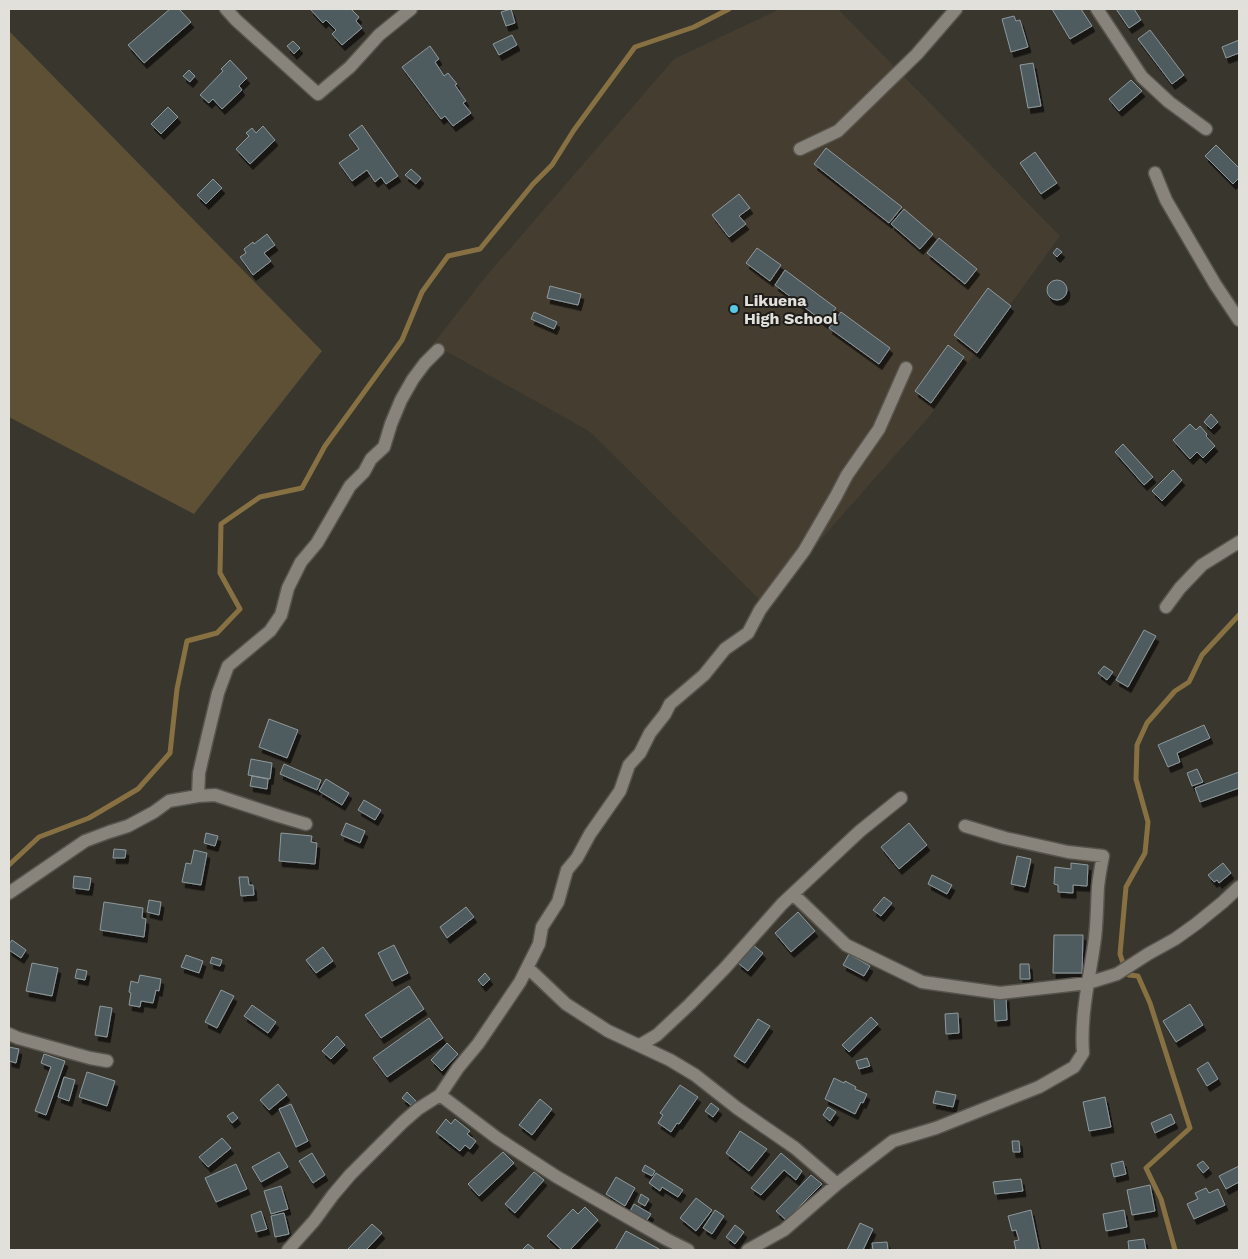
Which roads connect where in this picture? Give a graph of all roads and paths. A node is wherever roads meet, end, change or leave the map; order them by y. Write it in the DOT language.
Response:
graph roads {
  1 [pos="226,9"];
  2 [pos="411,9"];
  3 [pos="956,9"];
  4 [pos="1098,9"];
  5 [pos="1206,129"];
  6 [pos="800,149"];
  7 [pos="1155,173"];
  8 [pos="1239,320"];
  9 [pos="438,350"];
  10 [pos="906,368"];
  11 [pos="1239,542"];
  12 [pos="1166,608"];
  13 [pos="198,796"];
  14 [pos="901,798"];
  15 [pos="306,824"];
  16 [pos="965,826"];
  17 [pos="1239,887"];
  18 [pos="9,893"];
  19 [pos="793,894"];
  20 [pos="528,968"];
  21 [pos="1088,983"];
  22 [pos="9,1034"];
  23 [pos="640,1045"];
  24 [pos="107,1061"];
  25 [pos="440,1095"];
  26 [pos="836,1184"];
  27 [pos="288,1250"];
  28 [pos="688,1250"];
  29 [pos="748,1250"];
  1 -- 2 [label="street"];
  3 -- 6 [label="street"];
  4 -- 5 [label="street"];
  7 -- 8 [label="street"];
  9 -- 13 [label="street"];
  10 -- 20 [label="street"];
  11 -- 12 [label="street"];
  13 -- 15 [label="street"];
  13 -- 18 [label="street"];
  14 -- 19 [label="street"];
  16 -- 21 [label="street"];
  17 -- 21 [label="street"];
  19 -- 21 [label="street"];
  19 -- 23 [label="street"];
  20 -- 23 [label="street"];
  20 -- 25 [label="street"];
  21 -- 26 [label="street"];
  22 -- 24 [label="street"];
  23 -- 26 [label="street"];
  25 -- 27 [label="street"];
  25 -- 28 [label="street"];
  26 -- 29 [label="street"];
}
